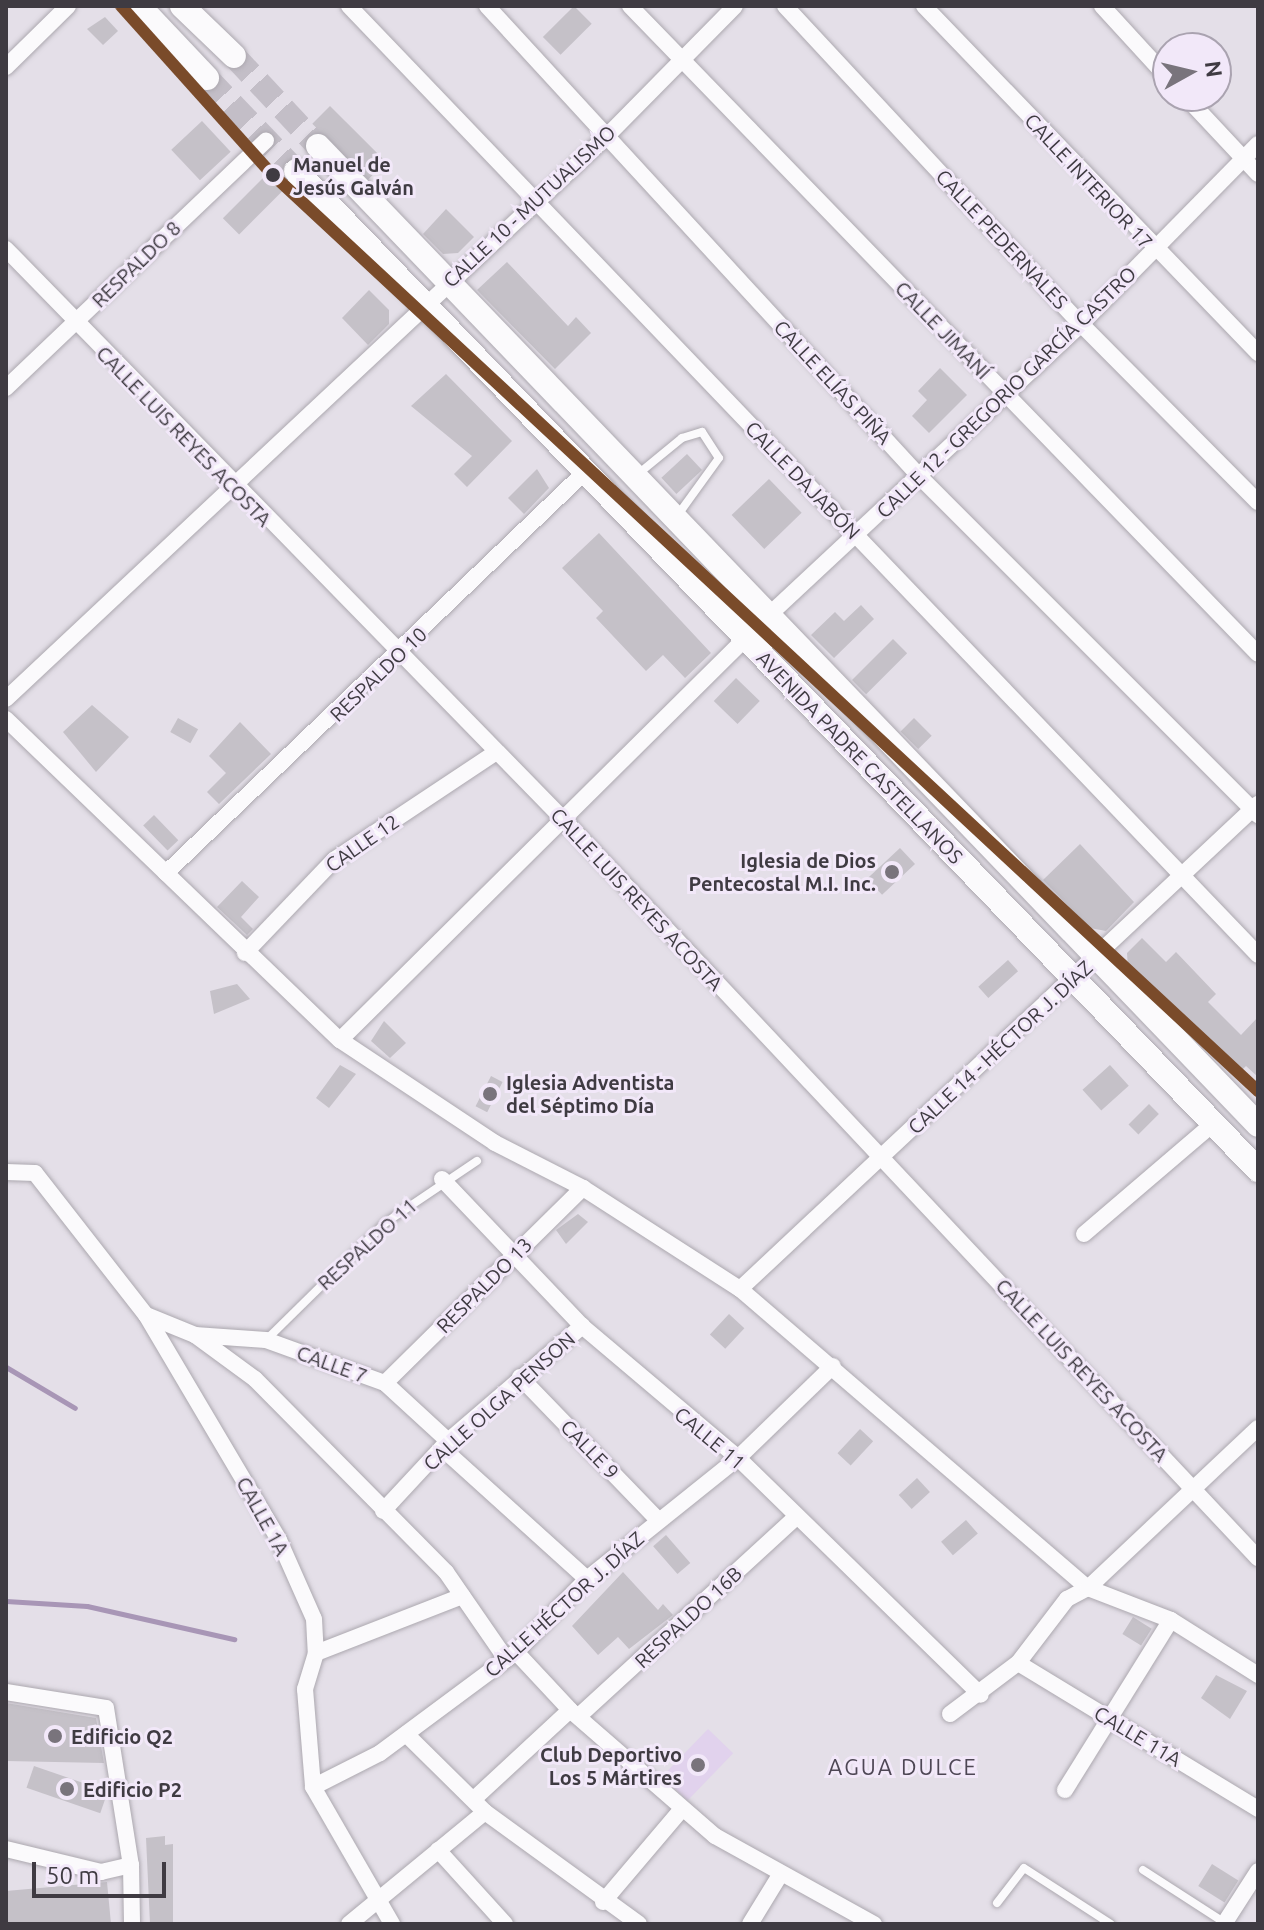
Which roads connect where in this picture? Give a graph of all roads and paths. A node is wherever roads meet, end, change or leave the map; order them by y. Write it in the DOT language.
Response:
graph roads {
  1 [pos="68,6"];
  2 [pos="139,6"];
  3 [pos="182,6"];
  4 [pos="349,6"];
  5 [pos="487,6"];
  6 [pos="630,6"];
  7 [pos="735,6"];
  8 [pos="785,6"];
  9 [pos="924,6"];
  10 [pos="1102,6"];
  11 [pos="234,56"];
  12 [pos="679,60"];
  13 [pos="1152,61"];
  14 [pos="6,67"];
  15 [pos="207,78"];
  16 [pos="1200,112"];
  17 [pos="607,136"];
  18 [pos="266,140"];
  19 [pos="1258,144"];
  20 [pos="318,146"];
  21 [pos="1242,158"];
  22 [pos="296,171"];
  23 [pos="1258,174"];
  24 [pos="536,200"];
  25 [pos="6,249"];
  26 [pos="1155,250"];
  27 [pos="448,280"];
  28 [pos="423,302"];
  29 [pos="74,323"];
  30 [pos="1081,324"];
  31 [pos="1258,353"];
  32 [pos="6,388"];
  33 [pos="1006,395"];
  34 [pos="586,471"];
  35 [pos="634,477"];
  36 [pos="921,478"];
  37 [pos="229,484"];
  38 [pos="1258,502"];
  39 [pos="674,520"];
  40 [pos="855,534"];
  41 [pos="767,617"];
  42 [pos="746,639"];
  43 [pos="401,653"];
  44 [pos="1258,654"];
  45 [pos="6,699"];
  46 [pos="6,719"];
  47 [pos="495,753"];
  48 [pos="1256,809"];
  49 [pos="562,818"];
  50 [pos="166,873"];
  51 [pos="1183,876"];
  52 [pos="245,953"];
  53 [pos="1258,955"];
  54 [pos="1096,959"];
  55 [pos="1075,980"];
  56 [pos="340,1040"];
  57 [pos="1214,1123"];
  58 [pos="1258,1125"];
  59 [pos="880,1157"];
  60 [pos="477,1161"];
  61 [pos="1258,1170"];
  62 [pos="6,1172"];
  63 [pos="442,1179"];
  64 [pos="583,1188"];
  65 [pos="1084,1234"];
  66 [pos="514,1255"];
  67 [pos="740,1289"];
  68 [pos="146,1315"];
  69 [pos="582,1326"];
  70 [pos="195,1335"];
  71 [pos="266,1340"];
  72 [pos="833,1366"];
  73 [pos="520,1377"];
  74 [pos="385,1383"];
  75 [pos="1258,1428"];
  76 [pos="445,1444"];
  77 [pos="738,1458"];
  78 [pos="1194,1488"];
  79 [pos="383,1511"];
  80 [pos="795,1518"];
  81 [pos="659,1521"];
  82 [pos="1258,1558"];
  83 [pos="587,1579"];
  84 [pos="1088,1588"];
  85 [pos="462,1596"];
  86 [pos="1171,1620"];
  87 [pos="316,1653"];
  88 [pos="511,1655"];
  89 [pos="1018,1663"];
  90 [pos="1258,1675"];
  91 [pos="6,1692"];
  92 [pos="981,1695"];
  93 [pos="575,1712"];
  94 [pos="950,1714"];
  95 [pos="1109,1718"];
  96 [pos="406,1734"];
  97 [pos="313,1787"];
  98 [pos="1065,1790"];
  99 [pos="480,1805"];
  100 [pos="1258,1809"];
  101 [pos="681,1810"];
  102 [pos="6,1849"];
  103 [pos="438,1850"];
  104 [pos="131,1865"];
  105 [pos="1143,1870"];
  106 [pos="1258,1871"];
  107 [pos="780,1875"];
  108 [pos="378,1899"];
  109 [pos="603,1902"];
  110 [pos="997,1903"];
  111 [pos="1224,1923"];
  112 [pos="132,1924"];
  113 [pos="349,1924"];
  114 [pos="392,1924"];
  115 [pos="505,1924"];
  116 [pos="639,1924"];
  117 [pos="750,1924"];
  118 [pos="874,1924"];
  119 [pos="1111,1924"];
  1 -- 14 [label="street"];
  2 -- 15 [label="main road"];
  3 -- 11 [label="main road"];
  4 -- 24 [label="street, CALLE DAJABÓN"];
  5 -- 17 [label="street, CALLE ELÍAS PIÑA"];
  6 -- 12 [label="street, CALLE JIMANÍ"];
  7 -- 12 [label="street, CALLE 10 - MUTUALISMO"];
  8 -- 30 [label="street, CALLE PEDERNALES"];
  9 -- 26 [label="street, CALLE INTERIOR 17"];
  10 -- 13 [label="street"];
  12 -- 17 [label="street, CALLE 10 - MUTUALISMO"];
  12 -- 33 [label="street, CALLE JIMANÍ"];
  16 -- 21 [label="street"];
  17 -- 24 [label="street, CALLE 10 - MUTUALISMO"];
  17 -- 36 [label="street, CALLE ELÍAS PIÑA"];
  18 -- 29 [label="street, RESPALDO 8"];
  19 -- 21 [label="street, CALLE 12 - GREGORIO GARCÍA CASTRO"];
  20 -- 27 [label="main road, AVENIDA PADRE CASTELLANOS"];
  21 -- 23 [label="street"];
  21 -- 26 [label="street, CALLE 12 - GREGORIO GARCÍA CASTRO"];
  22 -- 28 [label="main road, AVENIDA PADRE CASTELLANOS"];
  24 -- 27 [label="street, CALLE 10 - MUTUALISMO"];
  24 -- 40 [label="street, CALLE DAJABÓN"];
  25 -- 29 [label="street, CALLE LUIS REYES ACOSTA"];
  26 -- 30 [label="street, CALLE 12 - GREGORIO GARCÍA CASTRO"];
  26 -- 31 [label="street, CALLE INTERIOR 17"];
  27 -- 28 [label="street, CALLE 10 - MUTUALISMO"];
  27 -- 35 [label="main road, AVENIDA PADRE CASTELLANOS"];
  28 -- 34 [label="main road, AVENIDA PADRE CASTELLANOS"];
  28 -- 37 [label="street, CALLE 10 - MUTUALISMO"];
  29 -- 32 [label="street, RESPALDO 8"];
  29 -- 37 [label="street, CALLE LUIS REYES ACOSTA"];
  30 -- 33 [label="street, CALLE 12 - GREGORIO GARCÍA CASTRO"];
  30 -- 38 [label="street, CALLE PEDERNALES"];
  33 -- 36 [label="street, CALLE 12 - GREGORIO GARCÍA CASTRO"];
  33 -- 44 [label="street, CALLE JIMANÍ"];
  34 -- 42 [label="main road, AVENIDA PADRE CASTELLANOS"];
  34 -- 43 [label="street, RESPALDO 10"];
  35 -- 39 [label="main road, AVENIDA PADRE CASTELLANOS"];
  35 -- 39 [label="lane"];
  36 -- 40 [label="street, CALLE 12 - GREGORIO GARCÍA CASTRO"];
  36 -- 48 [label="street, CALLE ELÍAS PIÑA"];
  37 -- 43 [label="street, CALLE LUIS REYES ACOSTA"];
  37 -- 45 [label="street, CALLE 10 - MUTUALISMO"];
  39 -- 41 [label="main road, AVENIDA PADRE CASTELLANOS"];
  40 -- 41 [label="street, CALLE 12 - GREGORIO GARCÍA CASTRO"];
  40 -- 51 [label="street, CALLE DAJABÓN"];
  41 -- 42 [label="street, CALLE 12 - GREGORIO GARCÍA CASTRO"];
  41 -- 54 [label="main road, AVENIDA PADRE CASTELLANOS"];
  42 -- 49 [label="street, CALLE 12 - GREGORIO GARCÍA CASTRO"];
  42 -- 55 [label="main road, AVENIDA PADRE CASTELLANOS"];
  43 -- 47 [label="street, CALLE LUIS REYES ACOSTA"];
  43 -- 50 [label="street, RESPALDO 10"];
  46 -- 50 [label="street"];
  47 -- 49 [label="street, CALLE LUIS REYES ACOSTA"];
  47 -- 52 [label="street, CALLE 12"];
  48 -- 51 [label="street, CALLE 14 - HÉCTOR J. DÍAZ"];
  49 -- 56 [label="street, CALLE 12 - GREGORIO GARCÍA CASTRO"];
  49 -- 59 [label="street, CALLE LUIS REYES ACOSTA"];
  50 -- 52 [label="street"];
  51 -- 53 [label="street, CALLE DAJABÓN"];
  51 -- 54 [label="street, CALLE 14 - HÉCTOR J. DÍAZ"];
  52 -- 56 [label="street"];
  54 -- 55 [label="street, CALLE 14 - HÉCTOR J. DÍAZ"];
  54 -- 58 [label="main road, AVENIDA PADRE CASTELLANOS"];
  55 -- 57 [label="main road, AVENIDA PADRE CASTELLANOS"];
  55 -- 59 [label="street, CALLE 14 - HÉCTOR J. DÍAZ"];
  56 -- 64 [label="street"];
  57 -- 61 [label="main road, AVENIDA PADRE CASTELLANOS"];
  57 -- 65 [label="street"];
  59 -- 67 [label="street, CALLE 14 - HÉCTOR J. DÍAZ"];
  59 -- 78 [label="street, CALLE LUIS REYES ACOSTA"];
  60 -- 63 [label="lane, RESPALDO 11"];
  62 -- 68 [label="street, CALLE 1A"];
  63 -- 66 [label="street, CALLE 11"];
  63 -- 71 [label="lane, RESPALDO 11"];
  64 -- 66 [label="street, RESPALDO 13"];
  64 -- 67 [label="street"];
  66 -- 69 [label="street, CALLE 11"];
  66 -- 74 [label="street, RESPALDO 13"];
  67 -- 72 [label="street"];
  68 -- 70 [label="street"];
  68 -- 87 [label="street, CALLE 1A"];
  69 -- 73 [label="street, CALLE OLGA PENSON"];
  69 -- 77 [label="street, CALLE 11"];
  70 -- 71 [label="street, CALLE 7"];
  70 -- 79 [label="street"];
  71 -- 74 [label="street, CALLE 7"];
  72 -- 77 [label="street, CALLE HÉCTOR J. DÍAZ"];
  72 -- 84 [label="street"];
  73 -- 76 [label="street, CALLE OLGA PENSON"];
  73 -- 81 [label="street, CALLE 9"];
  74 -- 76 [label="street, CALLE 7"];
  75 -- 78 [label="street"];
  76 -- 79 [label="street, CALLE OLGA PENSON"];
  76 -- 83 [label="street, CALLE 7"];
  77 -- 80 [label="street, CALLE 11"];
  77 -- 81 [label="street, CALLE HÉCTOR J. DÍAZ"];
  78 -- 82 [label="street, CALLE LUIS REYES ACOSTA"];
  78 -- 84 [label="street"];
  79 -- 85 [label="street"];
  80 -- 92 [label="street, CALLE 11"];
  80 -- 93 [label="street, RESPALDO 16B"];
  81 -- 83 [label="street, CALLE HÉCTOR J. DÍAZ"];
  83 -- 88 [label="street, CALLE HÉCTOR J. DÍAZ"];
  84 -- 86 [label="street"];
  84 -- 89 [label="street"];
  85 -- 87 [label="street"];
  85 -- 88 [label="street"];
  86 -- 90 [label="street"];
  86 -- 95 [label="street"];
  87 -- 97 [label="street, CALLE 1A"];
  88 -- 93 [label="street"];
  88 -- 96 [label="street, CALLE HÉCTOR J. DÍAZ"];
  89 -- 92 [label="street"];
  89 -- 95 [label="street, CALLE 11A"];
  91 -- 104 [label="street"];
  92 -- 94 [label="street"];
  93 -- 99 [label="street, RESPALDO 16B"];
  93 -- 101 [label="street"];
  95 -- 98 [label="street"];
  95 -- 100 [label="street, CALLE 11A"];
  96 -- 97 [label="street, CALLE HÉCTOR J. DÍAZ"];
  96 -- 99 [label="street"];
  97 -- 108 [label="street, CALLE 1A"];
  99 -- 103 [label="street, RESPALDO 16B"];
  99 -- 109 [label="street"];
  101 -- 107 [label="street"];
  101 -- 109 [label="street"];
  102 -- 104 [label="street"];
  103 -- 108 [label="street, RESPALDO 16B"];
  103 -- 115 [label="street"];
  104 -- 112 [label="street"];
  105 -- 111 [label="lane"];
  106 -- 111 [label="street"];
  107 -- 117 [label="street"];
  107 -- 118 [label="street"];
  108 -- 113 [label="street, RESPALDO 16B"];
  108 -- 114 [label="street, CALLE 1A"];
  109 -- 116 [label="street"];
  110 -- 119 [label="lane"];
}
